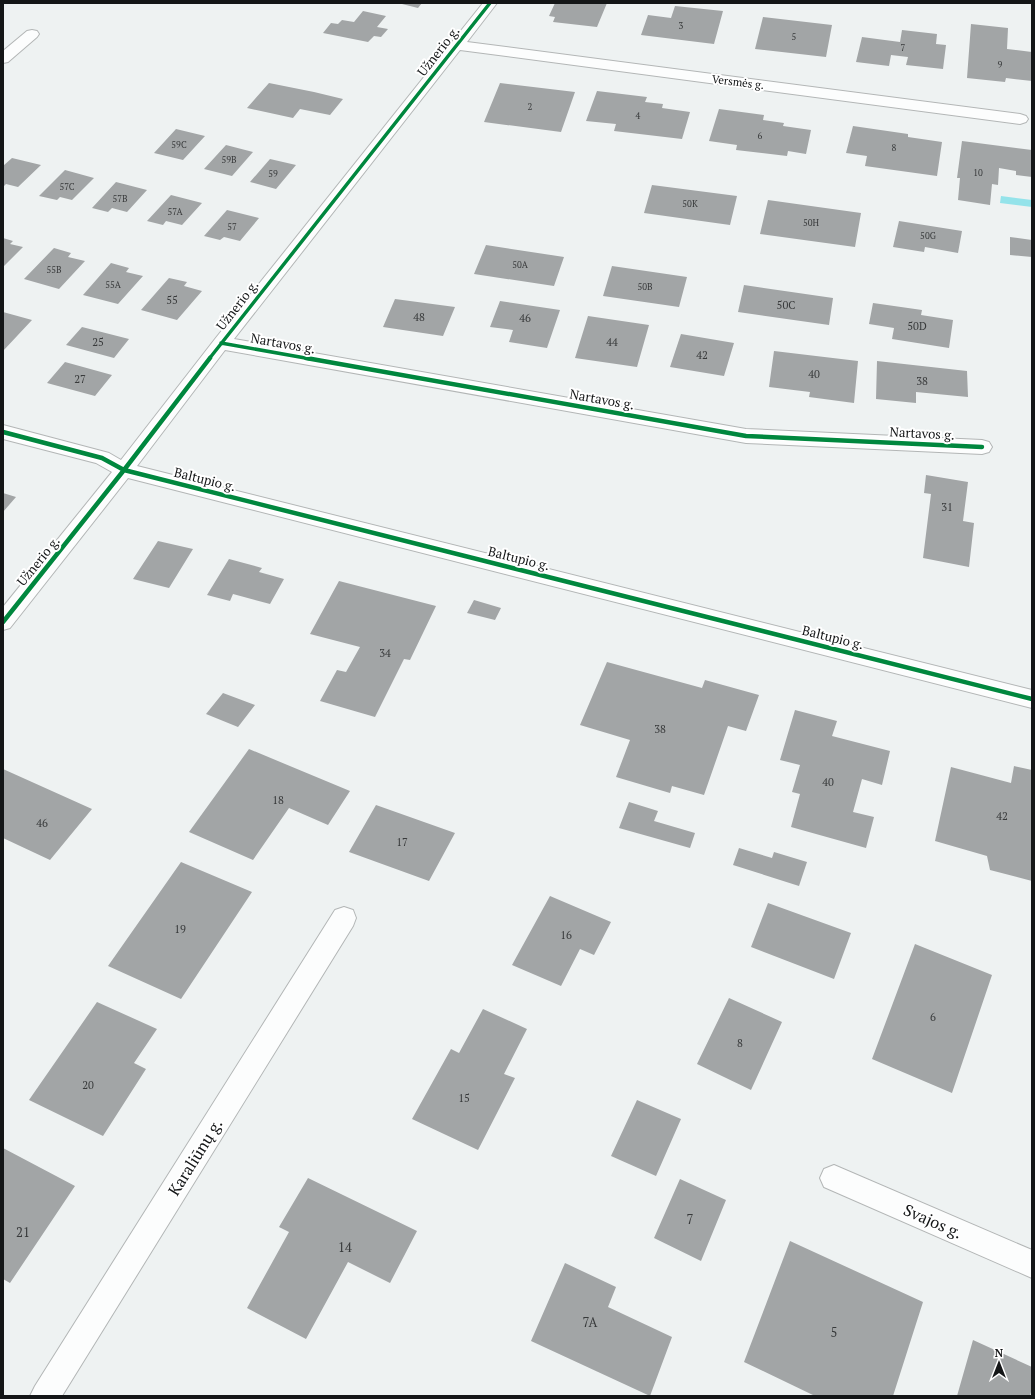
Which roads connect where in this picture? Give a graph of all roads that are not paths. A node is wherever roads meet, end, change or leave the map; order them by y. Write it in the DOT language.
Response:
graph roads {
  1 [pos="490,3"];
  2 [pos="32,34"];
  3 [pos="457,45"];
  4 [pos="3,59"];
  5 [pos="1020,119"];
  6 [pos="221,344"];
  7 [pos="3,432"];
  8 [pos="982,447"];
  9 [pos="124,470"];
  10 [pos="3,622"];
  11 [pos="1032,699"];
  12 [pos="344,918"];
  13 [pos="834,1178"];
  14 [pos="1032,1264"];
  15 [pos="45,1396"];
  1 -- 3 [label="street, Užnerio g."];
  2 -- 4 [label="street"];
  3 -- 5 [label="street, Versmės g."];
  3 -- 6 [label="street, Užnerio g."];
  6 -- 8 [label="street, Nartavos g."];
  6 -- 9 [label="street, Užnerio g."];
  7 -- 9 [label="street, Baltupio g."];
  9 -- 10 [label="street, Užnerio g."];
  9 -- 11 [label="street, Baltupio g."];
  12 -- 15 [label="street, Karaliūnų g."];
  13 -- 14 [label="street, Svajos g."];
}
